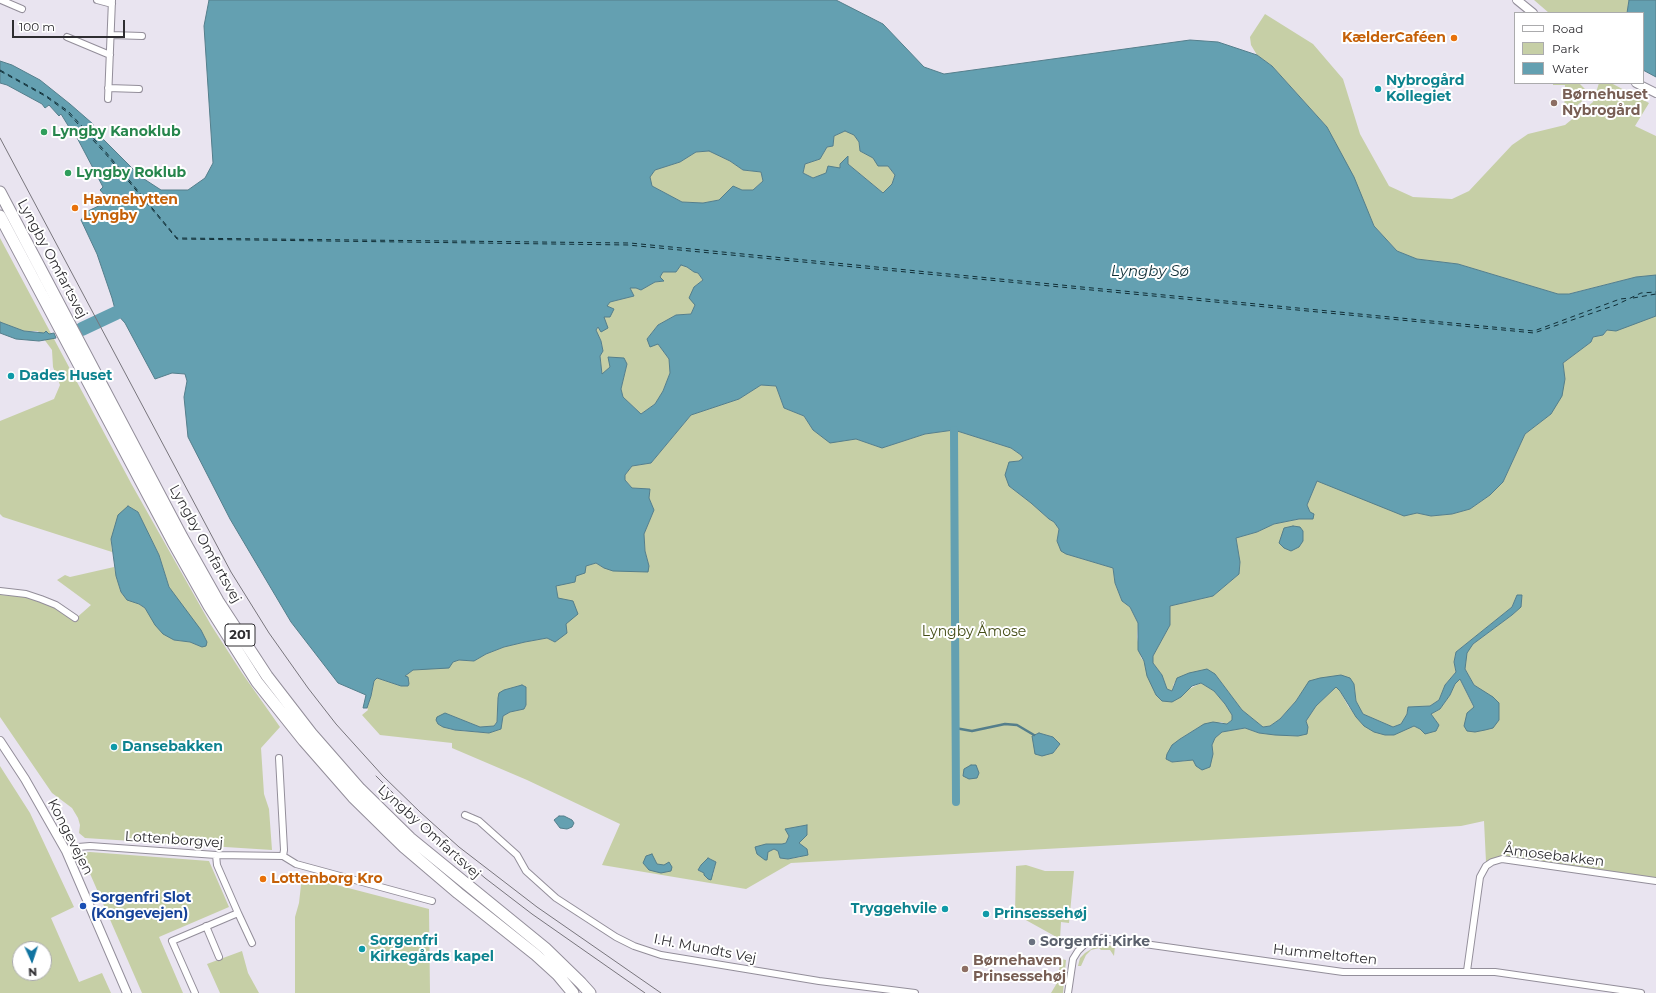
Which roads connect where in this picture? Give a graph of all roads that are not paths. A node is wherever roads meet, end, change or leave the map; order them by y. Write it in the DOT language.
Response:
graph roads {
  1 [pos="1,0"];
  2 [pos="97,0"];
  3 [pos="1517,0"];
  4 [pos="112,2"];
  5 [pos="22,9"];
  6 [pos="1532,12"];
  7 [pos="111,35"];
  8 [pos="142,36"];
  9 [pos="67,37"];
  10 [pos="110,55"];
  11 [pos="1638,84"];
  12 [pos="108,88"];
  13 [pos="139,89"];
  14 [pos="1656,93"];
  15 [pos="108,99"];
  16 [pos="0,192"];
  17 [pos="0,216"];
  18 [pos="0,591"];
  19 [pos="75,618"];
  20 [pos="0,741"];
  21 [pos="279,758"];
  22 [pos="466,815"];
  23 [pos="66,851"];
  24 [pos="216,855"];
  25 [pos="283,856"];
  26 [pos="1656,881"];
  27 [pos="432,901"];
  28 [pos="238,913"];
  29 [pos="206,926"];
  30 [pos="252,943"];
  31 [pos="218,957"];
  32 [pos="1467,971"];
  33 [pos="128,993"];
  34 [pos="195,993"];
  35 [pos="573,993"];
  36 [pos="590,993"];
  37 [pos="915,993"];
  38 [pos="1068,993"];
  39 [pos="1641,993"];
  1 -- 5 [label="street"];
  2 -- 4 [label="street"];
  3 -- 6 [label="street"];
  4 -- 7 [label="street"];
  7 -- 8 [label="street"];
  7 -- 10 [label="street"];
  9 -- 10 [label="street"];
  10 -- 12 [label="street"];
  11 -- 14 [label="street"];
  12 -- 13 [label="street"];
  12 -- 15 [label="street"];
  16 -- 36 [label="highway, Lyngby Omfartsvej / 201"];
  17 -- 35 [label="highway, Lyngby Omfartsvej / 201"];
  18 -- 19 [label="street"];
  20 -- 23 [label="street, Kongevejen"];
  21 -- 25 [label="street"];
  22 -- 37 [label="street, I.H. Mundts Vej"];
  23 -- 24 [label="street, Lottenborgvej"];
  23 -- 33 [label="street, Kongevejen"];
  24 -- 25 [label="street, Lottenborgvej"];
  24 -- 28 [label="street"];
  25 -- 27 [label="street, Lottenborgvej"];
  26 -- 32 [label="street, Åmosebakken"];
  28 -- 29 [label="street"];
  28 -- 30 [label="street"];
  29 -- 31 [label="street"];
  29 -- 34 [label="street"];
  32 -- 38 [label="street, Hummeltoften"];
  32 -- 39 [label="street, Hummeltoften"];
}
